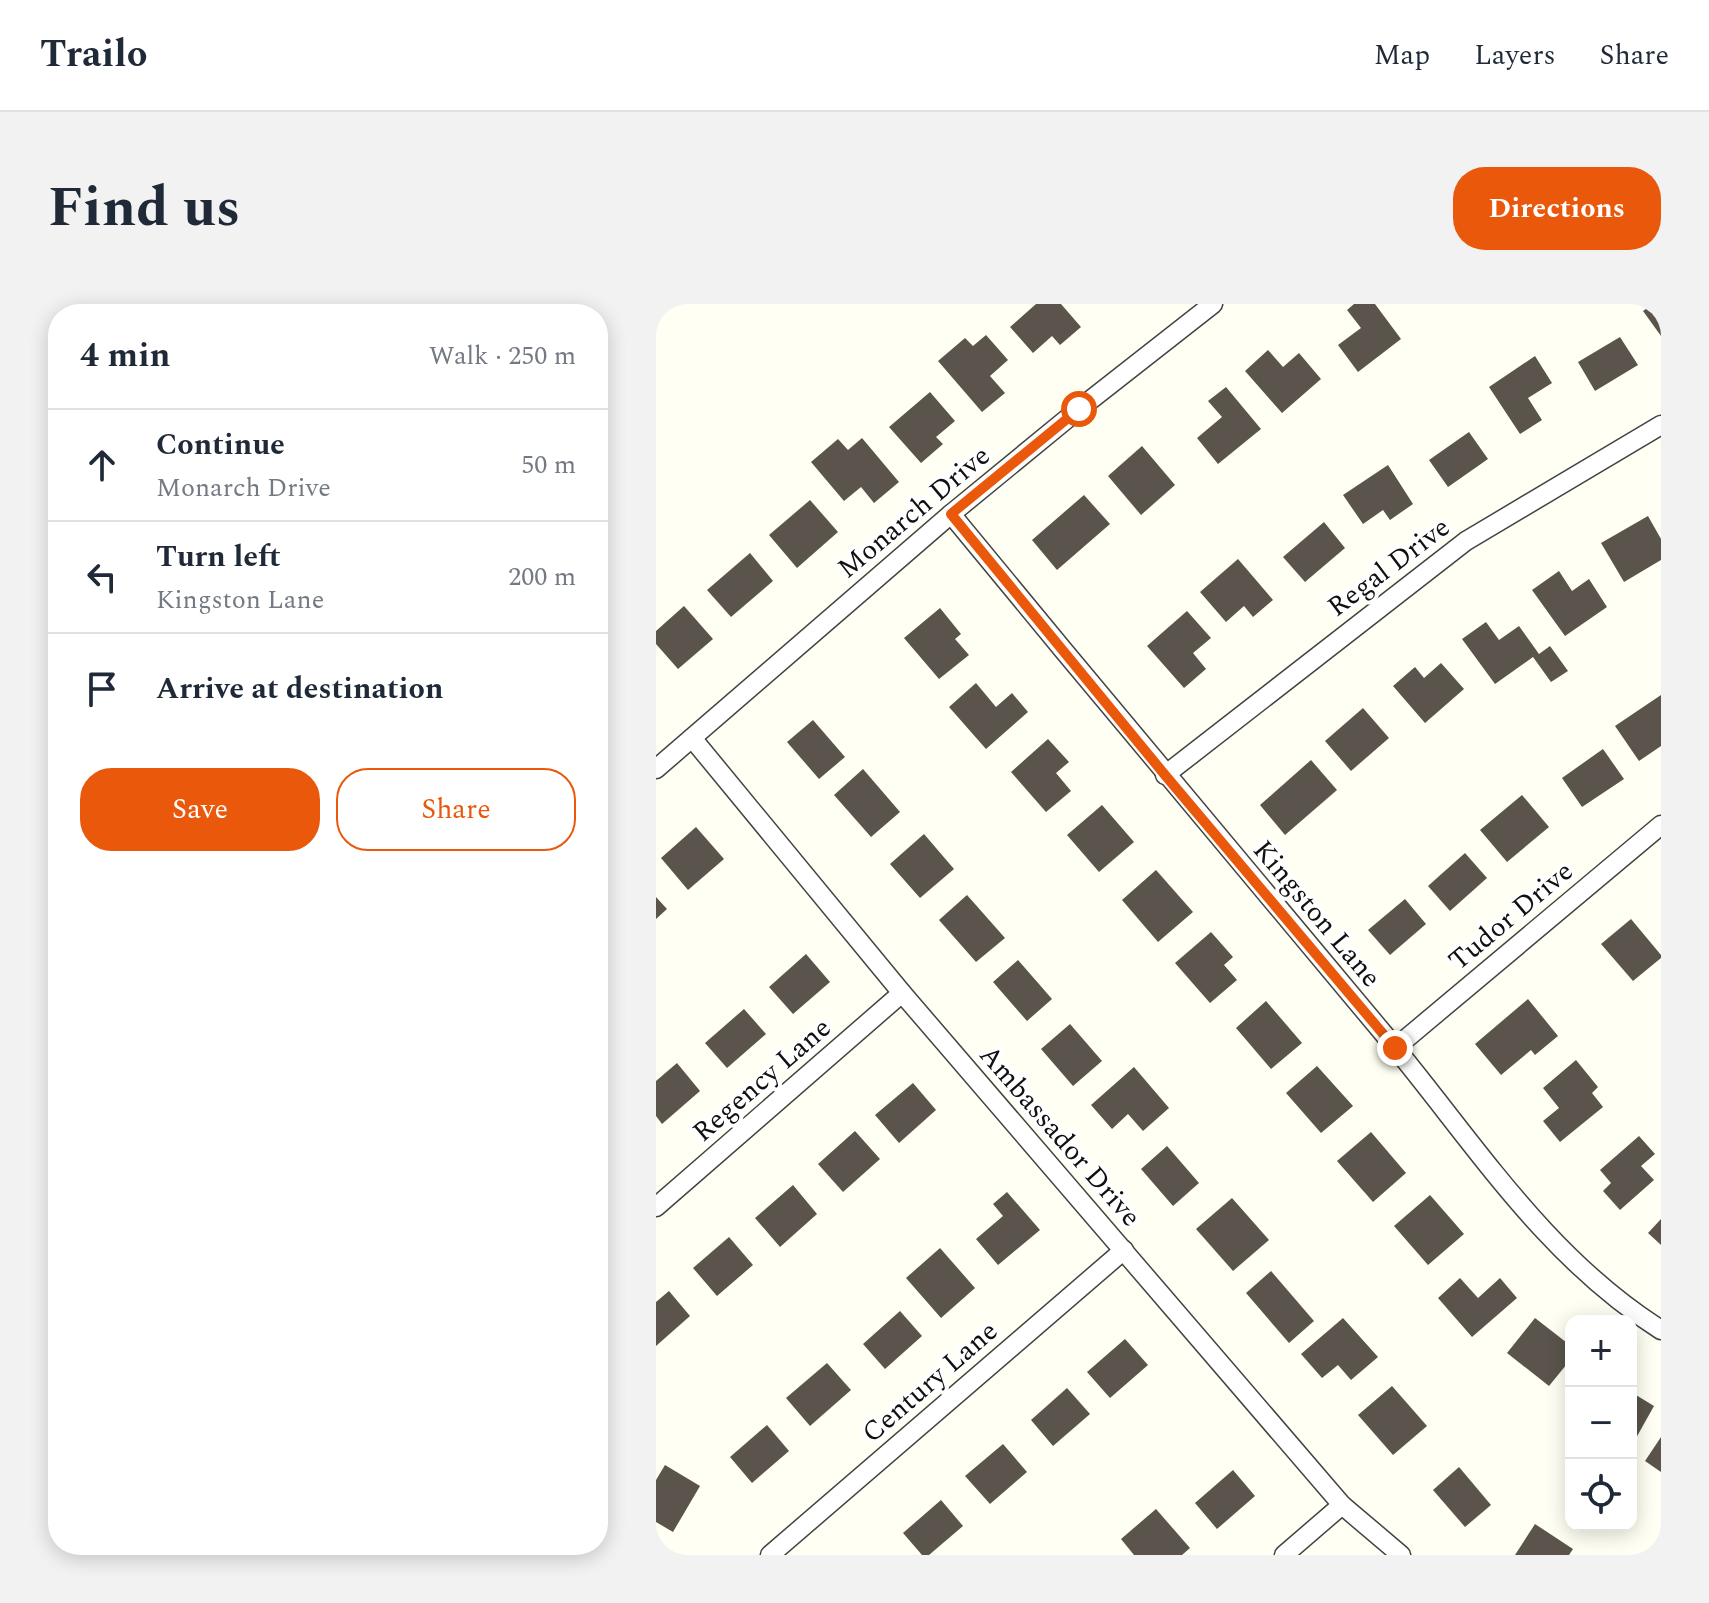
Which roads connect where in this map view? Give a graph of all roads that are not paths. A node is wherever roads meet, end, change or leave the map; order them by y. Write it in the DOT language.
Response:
graph roads {
  1 [pos="1213,304"];
  2 [pos="1661,425"];
  3 [pos="951,514"];
  4 [pos="692,738"];
  5 [pos="656,769"];
  6 [pos="1165,775"];
  7 [pos="1660,827"];
  8 [pos="902,993"];
  9 [pos="1395,1048"];
  10 [pos="656,1207"];
  11 [pos="1124,1250"];
  12 [pos="1661,1330"];
  13 [pos="1342,1505"];
  14 [pos="770,1555"];
  15 [pos="1284,1555"];
  16 [pos="1401,1555"];
  1 -- 3 [label="street, Monarch Drive"];
  2 -- 6 [label="street, Regal Drive"];
  3 -- 4 [label="street, Monarch Drive"];
  3 -- 6 [label="street, Kingston Lane"];
  4 -- 5 [label="street, Monarch Drive"];
  4 -- 8 [label="street, Ambassador Drive"];
  6 -- 9 [label="street, Kingston Lane"];
  7 -- 9 [label="street, Tudor Drive"];
  8 -- 10 [label="street, Regency Lane"];
  8 -- 11 [label="street, Ambassador Drive"];
  9 -- 12 [label="street, Kingston Lane"];
  11 -- 13 [label="street, Ambassador Drive"];
  11 -- 14 [label="street, Century Lane"];
  13 -- 15 [label="street"];
  13 -- 16 [label="street, Ambassador Drive"];
}
